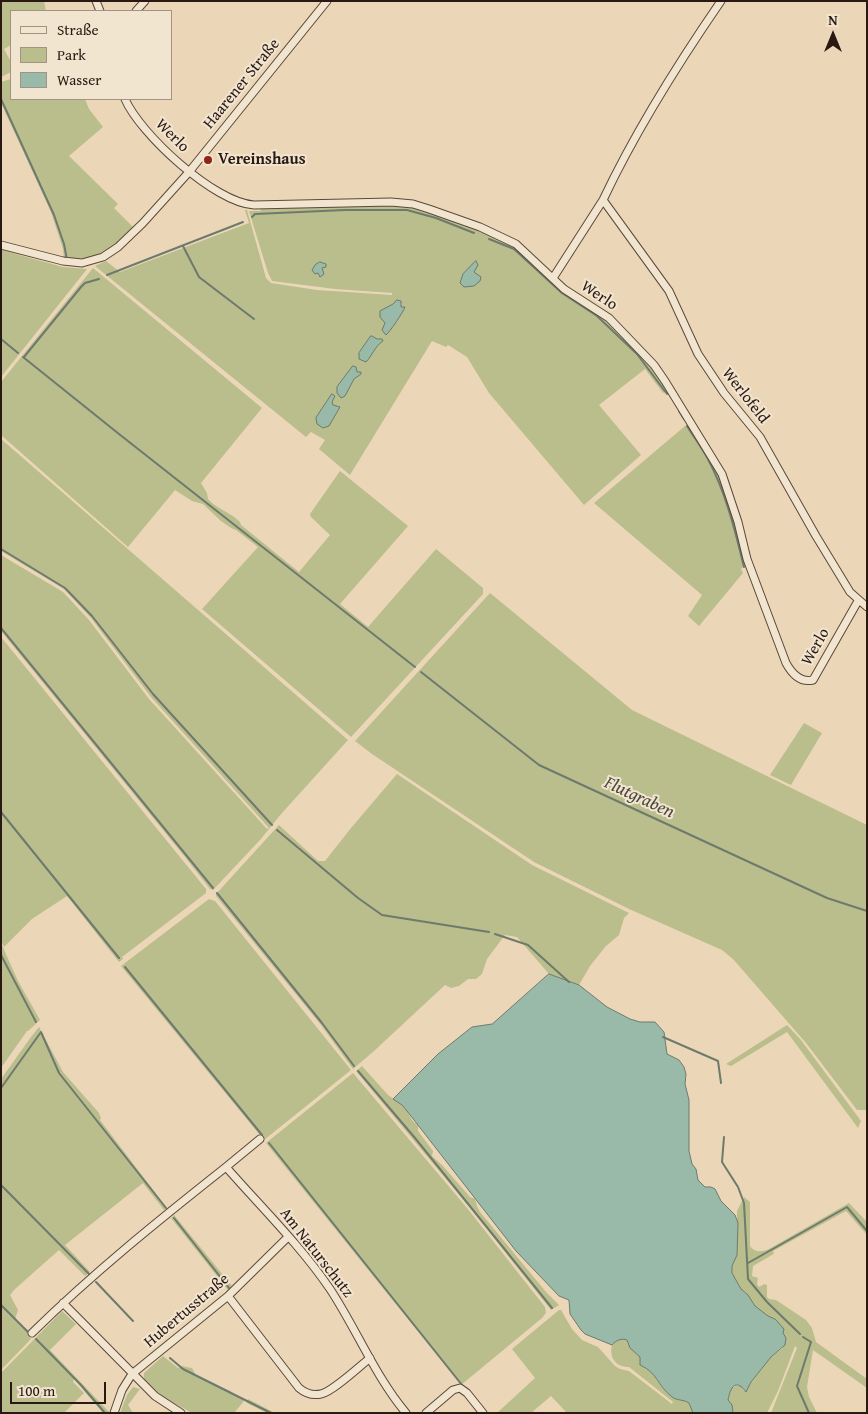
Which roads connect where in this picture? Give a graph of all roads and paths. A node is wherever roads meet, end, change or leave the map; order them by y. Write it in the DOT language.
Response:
graph roads {
  1 [pos="327,1"];
  2 [pos="721,1"];
  3 [pos="125,100"];
  4 [pos="189,172"];
  5 [pos="603,200"];
  6 [pos="1,245"];
  7 [pos="554,278"];
  8 [pos="858,601"];
  9 [pos="867,608"];
  10 [pos="260,1139"];
  11 [pos="226,1167"];
  12 [pos="288,1237"];
  13 [pos="228,1296"];
  14 [pos="63,1303"];
  15 [pos="32,1333"];
  16 [pos="370,1358"];
  17 [pos="132,1374"];
  18 [pos="114,1413"];
  19 [pos="181,1413"];
  20 [pos="406,1413"];
  21 [pos="426,1413"];
  22 [pos="483,1413"];
  1 -- 4 [label="street, Haarener Straße"];
  2 -- 5 [label="street"];
  3 -- 4 [label="street, Werlo"];
  4 -- 6 [label="street, Haarener Straße"];
  4 -- 7 [label="street, Werlo"];
  5 -- 7 [label="street"];
  5 -- 8 [label="street, Werlofeld"];
  7 -- 8 [label="street, Werlo"];
  8 -- 9 [label="street, Werlofeld"];
  10 -- 11 [label="street"];
  11 -- 12 [label="street, Am Naturschutz"];
  11 -- 14 [label="street"];
  12 -- 13 [label="street, Hubertusstraße"];
  12 -- 16 [label="street, Am Naturschutz"];
  13 -- 16 [label="street"];
  13 -- 17 [label="street, Hubertusstraße"];
  14 -- 15 [label="street"];
  14 -- 17 [label="street"];
  16 -- 20 [label="street, Am Naturschutz"];
  17 -- 18 [label="street, Hubertusstraße"];
  17 -- 19 [label="street"];
  21 -- 22 [label="street"];
}
